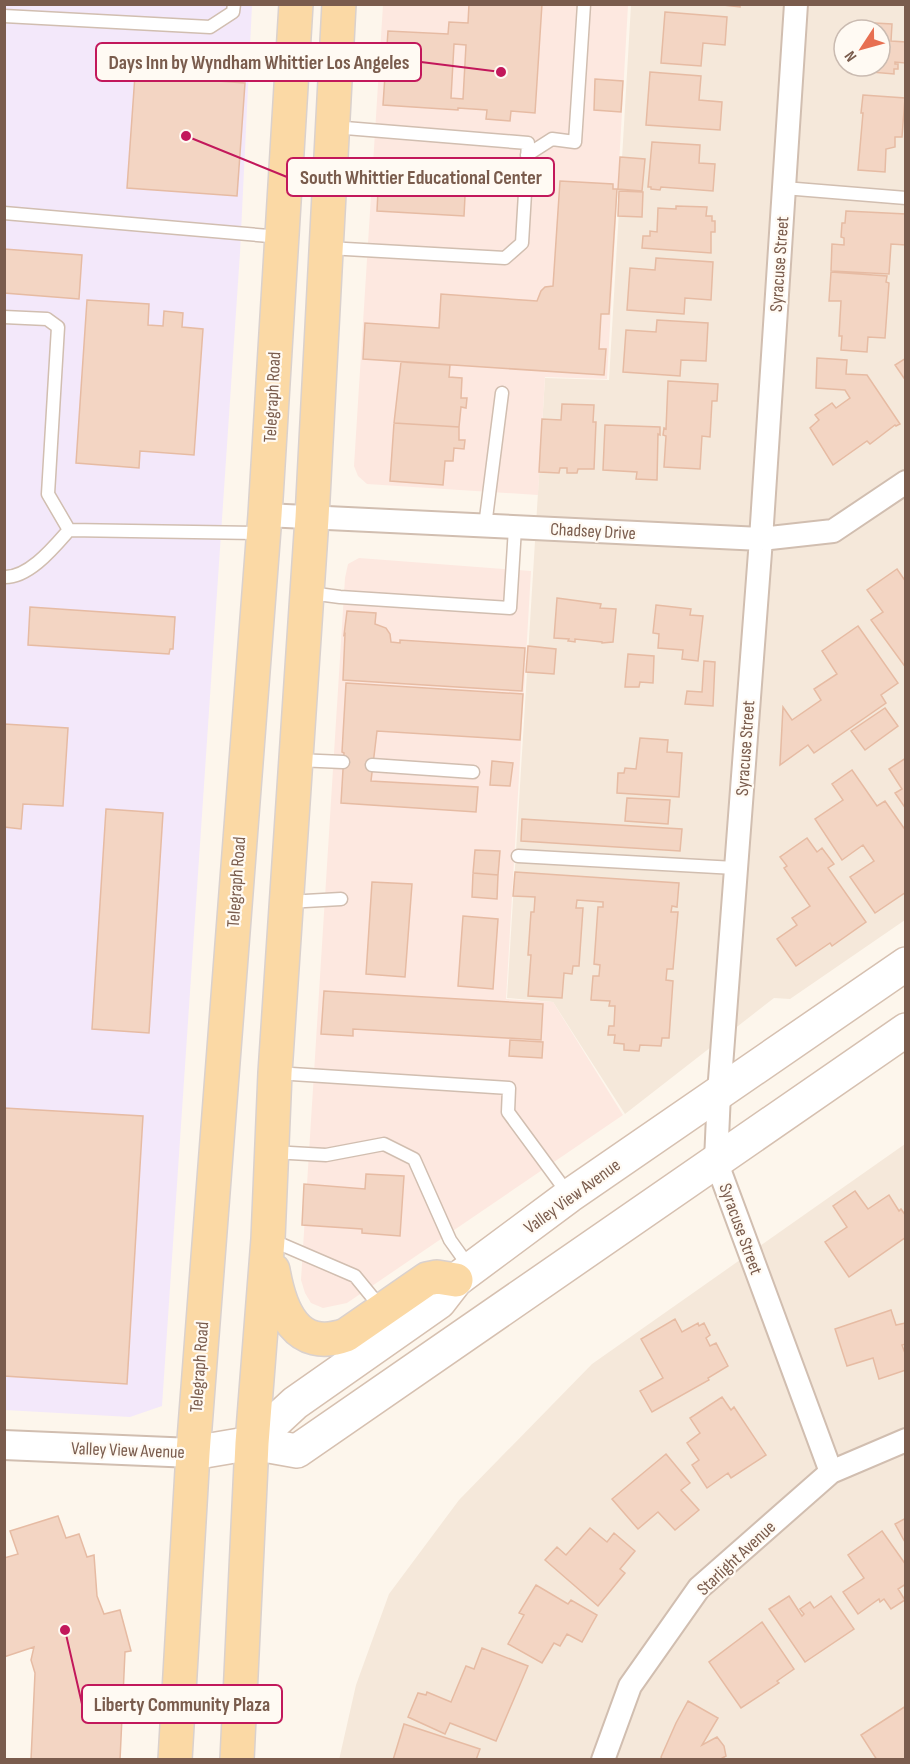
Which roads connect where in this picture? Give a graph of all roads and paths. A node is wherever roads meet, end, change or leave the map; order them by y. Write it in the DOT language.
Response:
graph roads {
  1 [pos="234,4"];
  2 [pos="296,4"];
  3 [pos="339,4"];
  4 [pos="584,4"];
  5 [pos="796,4"];
  6 [pos="4,16"];
  7 [pos="333,127"];
  8 [pos="527,155"];
  9 [pos="784,188"];
  10 [pos="906,198"];
  11 [pos="4,213"];
  12 [pos="282,237"];
  13 [pos="327,248"];
  14 [pos="4,317"];
  15 [pos="502,393"];
  16 [pos="906,482"];
  17 [pos="312,518"];
  18 [pos="264,524"];
  19 [pos="485,526"];
  20 [pos="515,528"];
  21 [pos="69,530"];
  22 [pos="761,539"];
  23 [pos="4,577"];
  24 [pos="307,593"];
  25 [pos="296,760"];
  26 [pos="343,762"];
  27 [pos="372,765"];
  28 [pos="473,772"];
  29 [pos="518,856"];
  30 [pos="735,868"];
  31 [pos="341,899"];
  32 [pos="286,902"];
  33 [pos="906,964"];
  34 [pos="906,1030"];
  35 [pos="275,1073"];
  36 [pos="719,1093"];
  37 [pos="272,1152"];
  38 [pos="716,1161"];
  39 [pos="570,1196"];
  40 [pos="268,1239"];
  41 [pos="463,1275"];
  42 [pos="382,1310"];
  43 [pos="906,1440"];
  44 [pos="252,1443"];
  45 [pos="4,1445"];
  46 [pos="193,1453"];
  47 [pos="831,1472"];
  48 [pos="175,1760"];
  49 [pos="237,1760"];
  50 [pos="603,1760"];
  1 -- 6 [label="lane"];
  2 -- 12 [label="main road, Telegraph Road"];
  3 -- 7 [label="main road"];
  4 -- 8 [label="lane"];
  5 -- 9 [label="street, Syracuse Street"];
  7 -- 8 [label="lane"];
  7 -- 13 [label="main road"];
  8 -- 13 [label="lane"];
  9 -- 10 [label="lane"];
  9 -- 22 [label="street, Syracuse Street"];
  11 -- 12 [label="lane"];
  12 -- 18 [label="main road, Telegraph Road"];
  13 -- 17 [label="main road"];
  14 -- 21 [label="lane"];
  15 -- 19 [label="lane"];
  16 -- 22 [label="street, Chadsey Drive"];
  17 -- 18 [label="street, Chadsey Drive"];
  17 -- 19 [label="street, Chadsey Drive"];
  17 -- 24 [label="main road"];
  18 -- 21 [label="lane"];
  18 -- 46 [label="main road, Telegraph Road"];
  19 -- 20 [label="street, Chadsey Drive"];
  20 -- 22 [label="street, Chadsey Drive"];
  20 -- 24 [label="lane"];
  21 -- 23 [label="lane"];
  22 -- 30 [label="street, Syracuse Street"];
  24 -- 25 [label="main road"];
  25 -- 26 [label="lane"];
  25 -- 32 [label="main road"];
  27 -- 28 [label="lane"];
  29 -- 30 [label="lane"];
  30 -- 36 [label="street, Syracuse Street"];
  31 -- 32 [label="lane"];
  32 -- 35 [label="main road"];
  33 -- 36 [label="main road, Valley View Avenue"];
  34 -- 38 [label="main road, Valley View Avenue"];
  35 -- 37 [label="main road"];
  35 -- 39 [label="lane"];
  36 -- 38 [label="street, Syracuse Street"];
  36 -- 39 [label="main road, Valley View Avenue"];
  37 -- 40 [label="main road"];
  37 -- 41 [label="lane"];
  38 -- 44 [label="main road, Valley View Avenue"];
  38 -- 47 [label="street, Syracuse Street"];
  39 -- 41 [label="main road, Valley View Avenue"];
  40 -- 42 [label="lane"];
  40 -- 42 [label="main road"];
  40 -- 44 [label="main road"];
  41 -- 42 [label="main road"];
  41 -- 44 [label="main road, Valley View Avenue"];
  43 -- 47 [label="street, Starlight Avenue"];
  44 -- 46 [label="main road, Valley View Avenue"];
  44 -- 49 [label="main road"];
  45 -- 46 [label="street, Valley View Avenue"];
  46 -- 48 [label="main road, Telegraph Road"];
  47 -- 50 [label="street, Starlight Avenue"];
}
